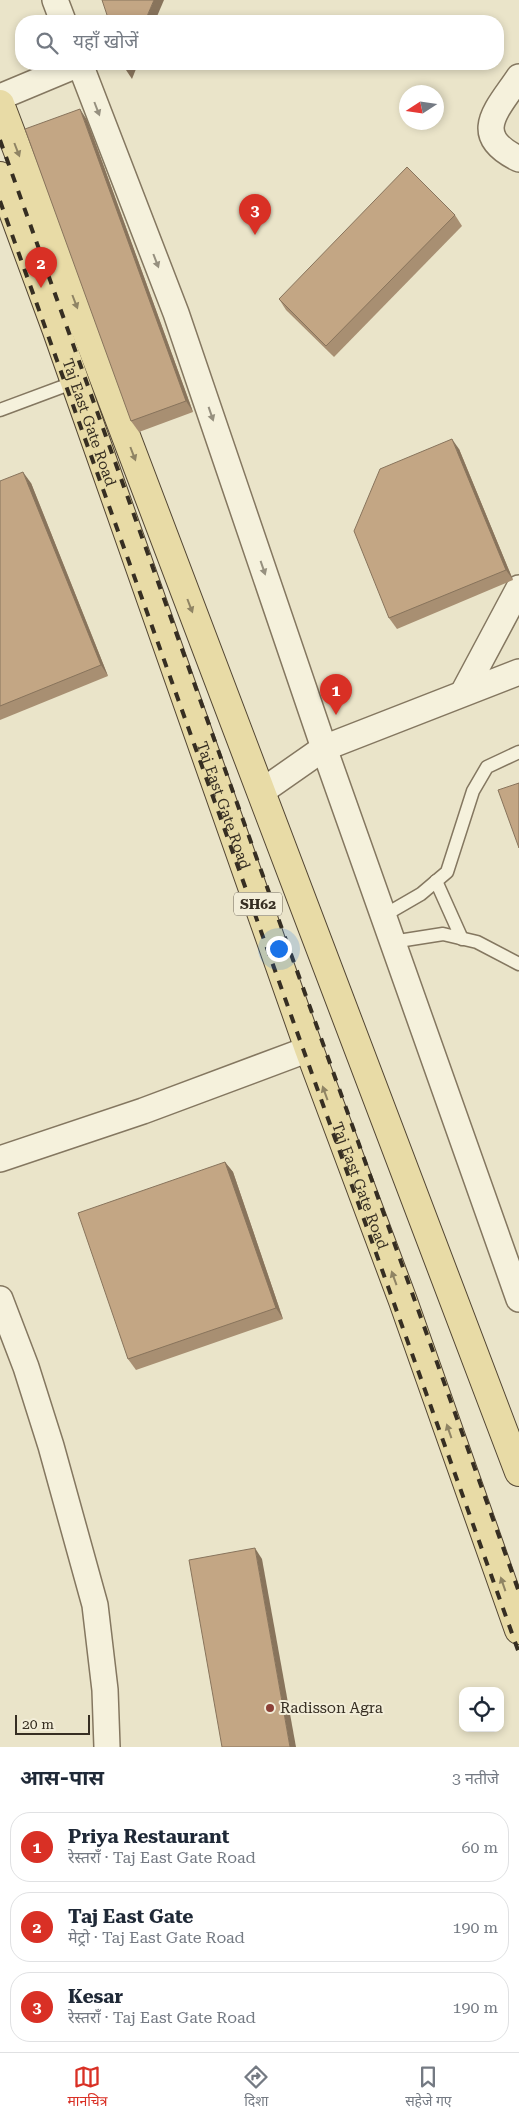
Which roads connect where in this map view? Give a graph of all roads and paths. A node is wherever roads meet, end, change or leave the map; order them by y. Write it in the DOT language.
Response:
graph roads {
  1 [pos="55,0"];
  2 [pos="61,15"];
  3 [pos="65,70"];
  4 [pos="81,70"];
  5 [pos="519,77"];
  6 [pos="0,97"];
  7 [pos="0,104"];
  8 [pos="519,159"];
  9 [pos="0,176"];
  10 [pos="75,382"];
  11 [pos="0,410"];
  12 [pos="519,588"];
  13 [pos="519,672"];
  14 [pos="463,694"];
  15 [pos="324,748"];
  16 [pos="519,752"];
  17 [pos="261,792"];
  18 [pos="436,881"];
  19 [pos="382,916"];
  20 [pos="462,939"];
  21 [pos="392,942"];
  22 [pos="519,964"];
  23 [pos="309,1049"];
  24 [pos="0,1159"];
  25 [pos="0,1299"];
  26 [pos="519,1299"];
  27 [pos="519,1472"];
  28 [pos="519,1630"];
  29 [pos="107,1747"];
  1 -- 2 [label="street"];
  3 -- 6 [label="street"];
  4 -- 15 [label="street, one-way"];
  5 -- 8 [label="street"];
  7 -- 17 [label="main road, SH62, one-way"];
  9 -- 10 [label="main road, Taj East Gate Road / SH62"];
  10 -- 11 [label="lane"];
  10 -- 23 [label="main road, Taj East Gate Road / SH62"];
  12 -- 14 [label="street"];
  13 -- 14 [label="street"];
  14 -- 15 [label="street"];
  15 -- 17 [label="street"];
  15 -- 19 [label="street"];
  16 -- 18 [label="lane"];
  17 -- 27 [label="main road, SH62"];
  18 -- 19 [label="lane"];
  18 -- 20 [label="lane"];
  19 -- 21 [label="street"];
  20 -- 21 [label="lane"];
  20 -- 22 [label="lane"];
  21 -- 26 [label="street"];
  23 -- 24 [label="street"];
  28 -- 23 [label="main road, Taj East Gate Road / SH62, one-way"];
  25 -- 29 [label="street"];
}
